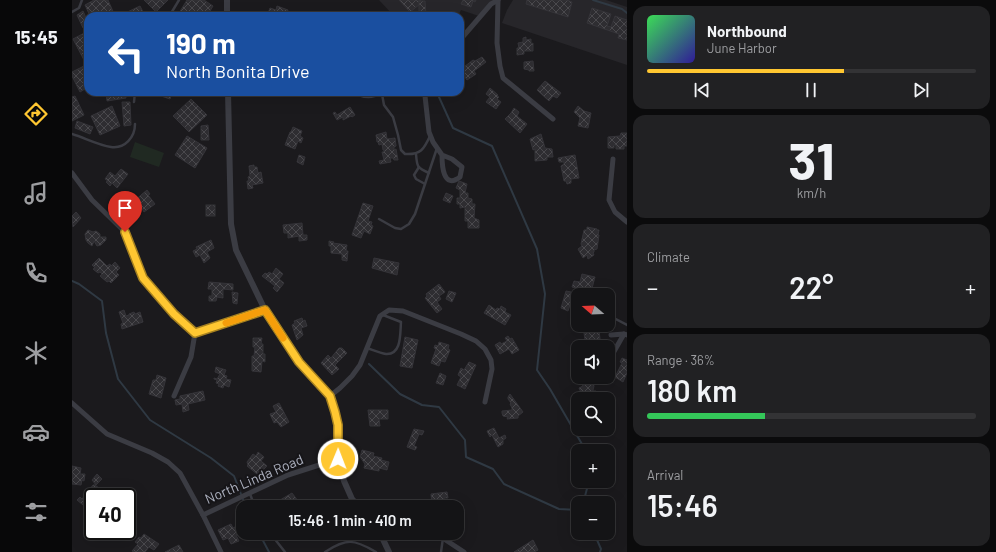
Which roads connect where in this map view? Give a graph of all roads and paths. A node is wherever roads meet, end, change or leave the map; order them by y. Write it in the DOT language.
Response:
graph roads {
  1 [pos="82,0"];
  2 [pos="179,0"];
  3 [pos="227,0"];
  4 [pos="498,0"];
  5 [pos="72,12"];
  6 [pos="172,12"];
  7 [pos="227,12"];
  8 [pos="464,35"];
  9 [pos="135,96"];
  10 [pos="228,96"];
  11 [pos="382,96"];
  12 [pos="426,96"];
  13 [pos="134,102"];
  14 [pos="553,119"];
  15 [pos="135,124"];
  16 [pos="72,134"];
  17 [pos="430,136"];
  18 [pos="437,148"];
  19 [pos="416,154"];
  20 [pos="442,155"];
  21 [pos="613,159"];
  22 [pos="419,167"];
  23 [pos="72,173"];
  24 [pos="429,173"];
  25 [pos="425,184"];
  26 [pos="379,219"];
  27 [pos="627,222"];
  28 [pos="265,310"];
  29 [pos="381,315"];
  30 [pos="615,319"];
  31 [pos="627,325"];
  32 [pos="195,333"];
  33 [pos="611,335"];
  34 [pos="625,335"];
  35 [pos="367,348"];
  36 [pos="615,351"];
  37 [pos="174,396"];
  38 [pos="330,396"];
  39 [pos="485,402"];
  40 [pos="72,403"];
  41 [pos="338,459"];
  42 [pos="249,493"];
  43 [pos="252,500"];
  44 [pos="353,500"];
  45 [pos="203,515"];
  46 [pos="276,540"];
  47 [pos="383,540"];
  48 [pos="443,540"];
  49 [pos="446,540"];
  50 [pos="221,552"];
  51 [pos="285,552"];
  52 [pos="325,552"];
  53 [pos="376,552"];
  54 [pos="389,552"];
  55 [pos="441,552"];
  56 [pos="464,552"];
  1 -- 5 [label="lane"];
  2 -- 6 [label="lane"];
  3 -- 7 [label="street"];
  4 -- 8 [label="street"];
  4 -- 14 [label="street"];
  9 -- 13 [label="lane"];
  10 -- 28 [label="street"];
  11 -- 19 [label="lane"];
  12 -- 17 [label="street"];
  15 -- 16 [label="lane"];
  17 -- 18 [label="street"];
  17 -- 19 [label="lane"];
  18 -- 20 [label="street"];
  18 -- 24 [label="lane"];
  19 -- 22 [label="lane"];
  20 -- 20 [label="street"];
  21 -- 27 [label="street"];
  22 -- 24 [label="lane"];
  22 -- 25 [label="lane"];
  23 -- 32 [label="street"];
  24 -- 25 [label="lane"];
  25 -- 26 [label="lane"];
  28 -- 32 [label="street"];
  28 -- 38 [label="street"];
  29 -- 35 [label="street"];
  29 -- 35 [label="lane"];
  29 -- 39 [label="street"];
  30 -- 31 [label="lane"];
  32 -- 37 [label="street"];
  33 -- 34 [label="street"];
  34 -- 36 [label="street"];
  35 -- 38 [label="street"];
  38 -- 41 [label="street"];
  40 -- 45 [label="street"];
  41 -- 42 [label="street, North Linda Road"];
  41 -- 44 [label="street"];
  42 -- 43 [label="lane"];
  42 -- 45 [label="street, North Linda Road"];
  45 -- 50 [label="street"];
  46 -- 51 [label="lane"];
  47 -- 54 [label="street"];
  48 -- 55 [label="lane"];
  49 -- 56 [label="street"];
  52 -- 53 [label="lane"];
}
